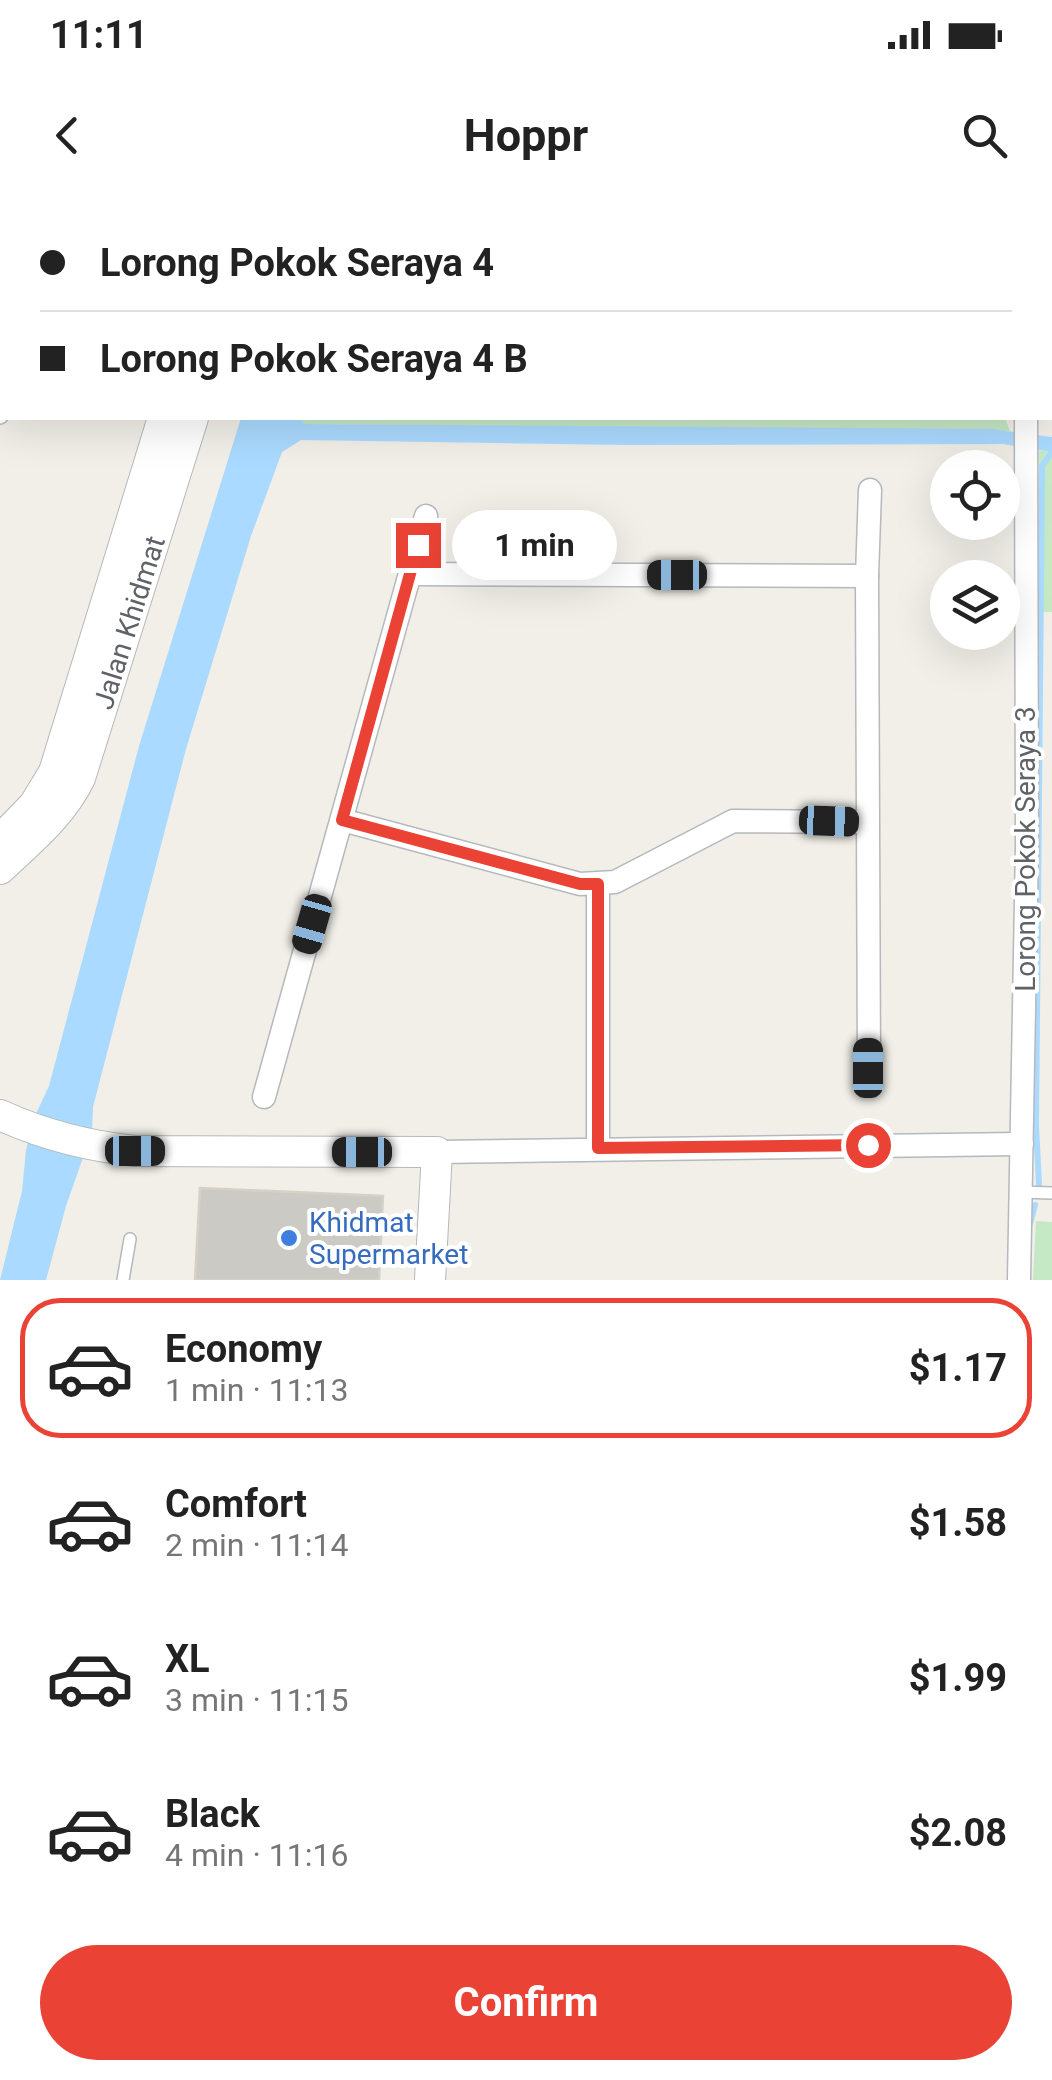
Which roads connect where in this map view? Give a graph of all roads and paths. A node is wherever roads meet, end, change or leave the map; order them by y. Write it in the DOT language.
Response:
graph roads {
  1 [pos="162,420"];
  2 [pos="191,420"];
  3 [pos="1026,421"];
  4 [pos="870,490"];
  5 [pos="426,516"];
  6 [pos="411,574"];
  7 [pos="867,576"];
  8 [pos="342,820"];
  9 [pos="867,822"];
  10 [pos="0,840"];
  11 [pos="0,869"];
  12 [pos="598,884"];
  13 [pos="868,1068"];
  14 [pos="264,1097"];
  15 [pos="0,1115"];
  16 [pos="1022,1144"];
  17 [pos="598,1148"];
  18 [pos="437,1152"];
  19 [pos="1020,1192"];
  20 [pos="1052,1193"];
  21 [pos="130,1240"];
  22 [pos="123,1280"];
  23 [pos="430,1280"];
  24 [pos="1019,1280"];
  1 -- 10 [label="street"];
  2 -- 11 [label="street, Jalan Khidmat"];
  3 -- 16 [label="street, Lorong Pokok Seraya 3"];
  4 -- 7 [label="street"];
  5 -- 6 [label="street"];
  6 -- 7 [label="street"];
  6 -- 8 [label="street"];
  7 -- 9 [label="street"];
  8 -- 12 [label="street"];
  8 -- 14 [label="street"];
  9 -- 12 [label="street"];
  9 -- 13 [label="street"];
  12 -- 17 [label="street"];
  15 -- 18 [label="street"];
  16 -- 17 [label="street"];
  16 -- 19 [label="street, Lorong Pokok Seraya 3"];
  17 -- 18 [label="street"];
  18 -- 23 [label="street"];
  19 -- 20 [label="lane"];
  19 -- 24 [label="street, Lorong Pokok Seraya 3"];
  21 -- 22 [label="lane"];
}
